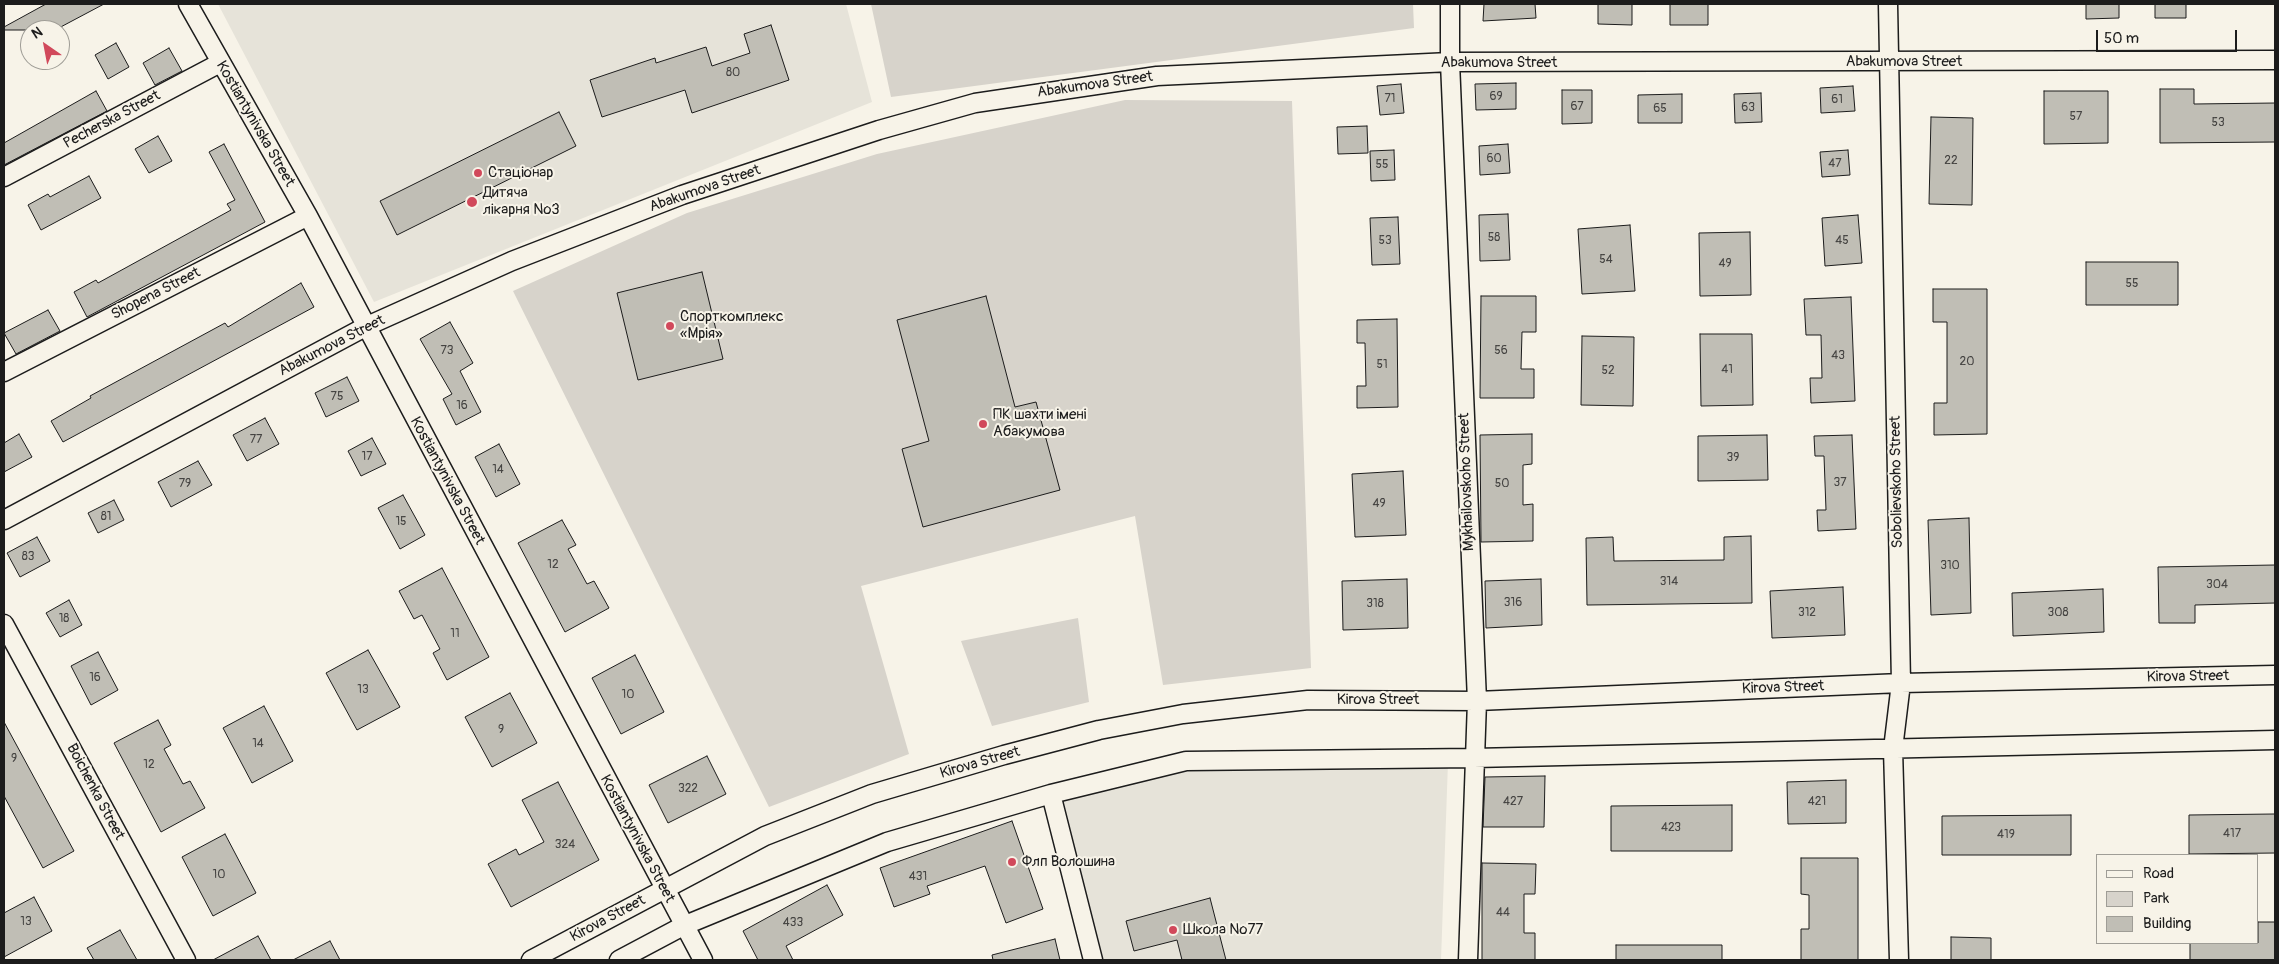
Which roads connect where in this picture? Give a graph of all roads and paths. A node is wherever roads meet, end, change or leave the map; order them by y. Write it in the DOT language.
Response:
graph roads {
  1 [pos="188,4"];
  2 [pos="1450,4"];
  3 [pos="1888,4"];
  4 [pos="2275,60"];
  5 [pos="220,62"];
  6 [pos="1450,62"];
  7 [pos="1888,62"];
  8 [pos="4,177"];
  9 [pos="308,216"];
  10 [pos="365,327"];
  11 [pos="4,372"];
  12 [pos="4,520"];
  13 [pos="4,624"];
  14 [pos="2275,675"];
  15 [pos="1901,683"];
  16 [pos="1476,701"];
  17 [pos="2275,740"];
  18 [pos="1893,749"];
  19 [pos="1474,758"];
  20 [pos="1051,794"];
  21 [pos="664,888"];
  22 [pos="683,926"];
  23 [pos="186,960"];
  24 [pos="531,960"];
  25 [pos="620,960"];
  26 [pos="702,960"];
  27 [pos="1093,960"];
  28 [pos="1468,960"];
  29 [pos="1900,960"];
  1 -- 5 [label="street, Kostiantynivska Street"];
  2 -- 6 [label="street, Mykhailovskoho Street"];
  3 -- 7 [label="street, Sobolievskoho Street"];
  4 -- 7 [label="street, Abakumova Street"];
  5 -- 8 [label="street, Pecherska Street"];
  5 -- 9 [label="street, Kostiantynivska Street"];
  6 -- 7 [label="street, Abakumova Street"];
  6 -- 10 [label="street, Abakumova Street"];
  6 -- 16 [label="street, Mykhailovskoho Street"];
  7 -- 15 [label="street, Sobolievskoho Street"];
  9 -- 10 [label="street, Kostiantynivska Street"];
  9 -- 11 [label="street, Shopena Street"];
  10 -- 12 [label="street, Abakumova Street"];
  10 -- 21 [label="street, Kostiantynivska Street"];
  13 -- 23 [label="street, Boichenka Street"];
  14 -- 15 [label="street, Kirova Street"];
  15 -- 16 [label="street, Kirova Street"];
  15 -- 18 [label="street, Sobolievskoho Street"];
  16 -- 19 [label="street, Mykhailovskoho Street"];
  16 -- 21 [label="street, Kirova Street"];
  17 -- 18 [label="street"];
  18 -- 19 [label="street"];
  18 -- 29 [label="street, Sobolievskoho Street"];
  19 -- 20 [label="street"];
  19 -- 28 [label="street, Mykhailovskoho Street"];
  20 -- 22 [label="street"];
  20 -- 27 [label="street"];
  21 -- 22 [label="street, Kostiantynivska Street"];
  21 -- 24 [label="street, Kirova Street"];
  22 -- 25 [label="street"];
  22 -- 26 [label="street, Kostiantynivska Street"];
}
